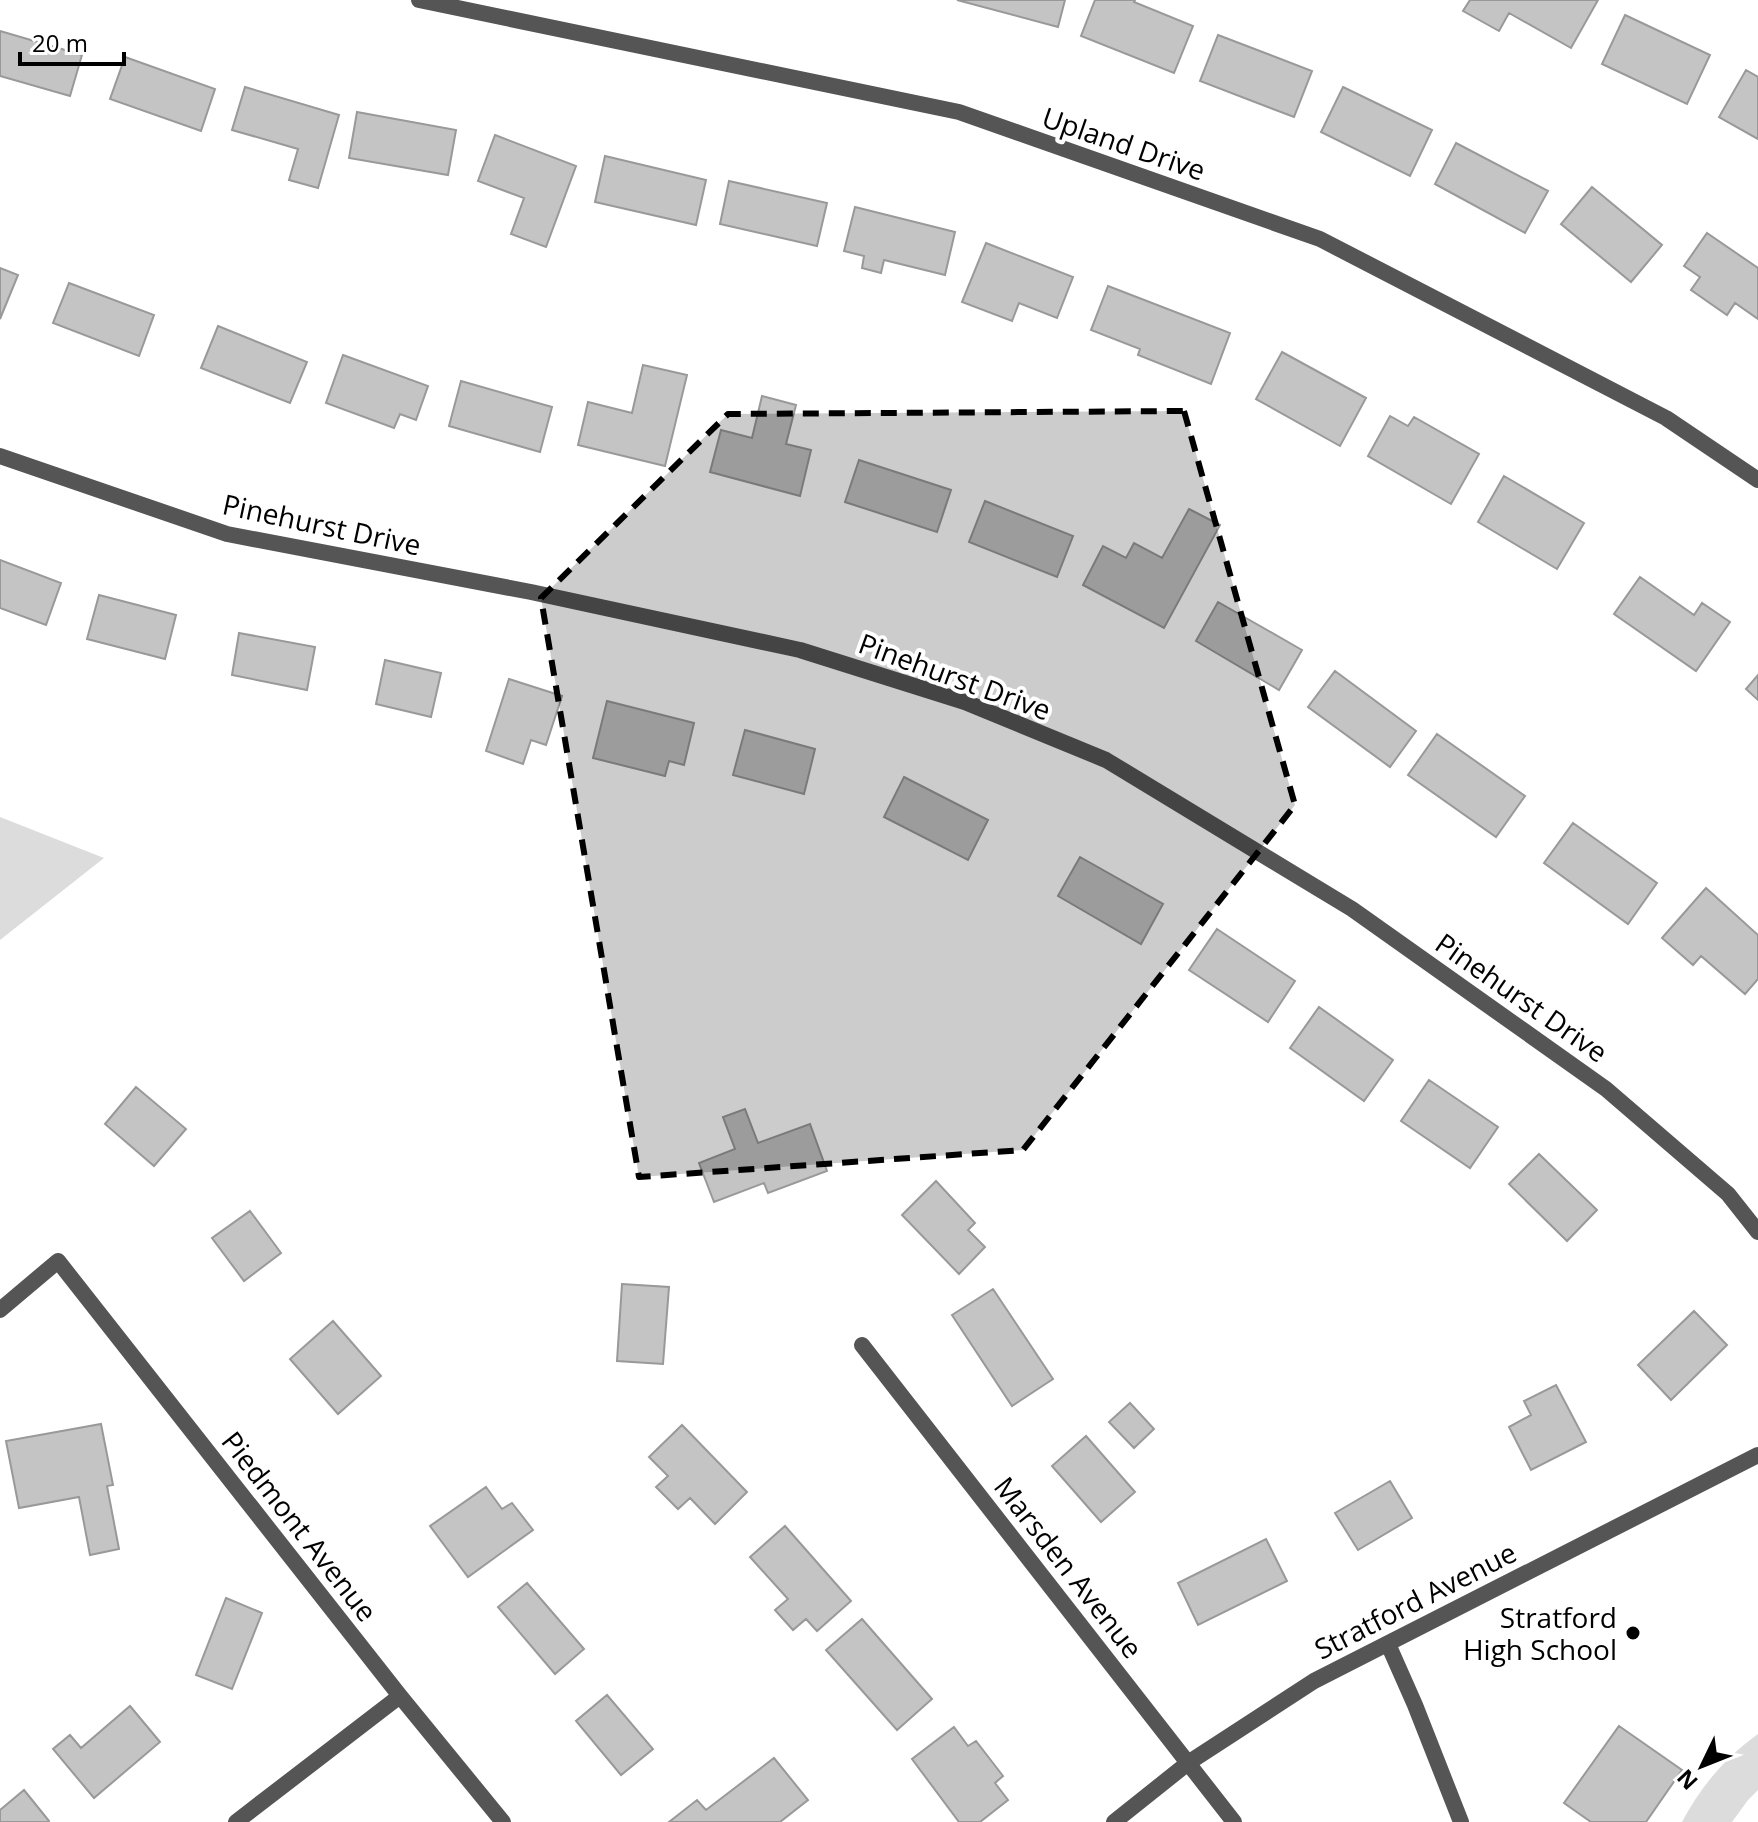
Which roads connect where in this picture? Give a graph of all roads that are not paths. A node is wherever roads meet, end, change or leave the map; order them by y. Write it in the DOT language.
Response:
graph roads {
  1 [pos="419,0"];
  2 [pos="465,5"];
  3 [pos="0,456"];
  4 [pos="1758,480"];
  5 [pos="1758,1232"];
  6 [pos="0,1310"];
  7 [pos="862,1345"];
  8 [pos="1758,1455"];
  9 [pos="1388,1644"];
  10 [pos="400,1696"];
  11 [pos="1188,1763"];
  12 [pos="236,1822"];
  13 [pos="503,1822"];
  14 [pos="1114,1822"];
  15 [pos="1234,1822"];
  16 [pos="1461,1822"];
  1 -- 2 [label="street, Upland Drive"];
  2 -- 4 [label="street, Upland Drive"];
  3 -- 5 [label="street, Pinehurst Drive"];
  6 -- 10 [label="street, Piedmont Avenue"];
  7 -- 11 [label="street, Marsden Avenue"];
  8 -- 9 [label="street, Stratford Avenue"];
  9 -- 11 [label="street, Stratford Avenue"];
  9 -- 16 [label="street"];
  10 -- 12 [label="street"];
  10 -- 13 [label="street, Piedmont Avenue"];
  11 -- 14 [label="street, Stratford Avenue"];
  11 -- 15 [label="street, Marsden Avenue"];
}
